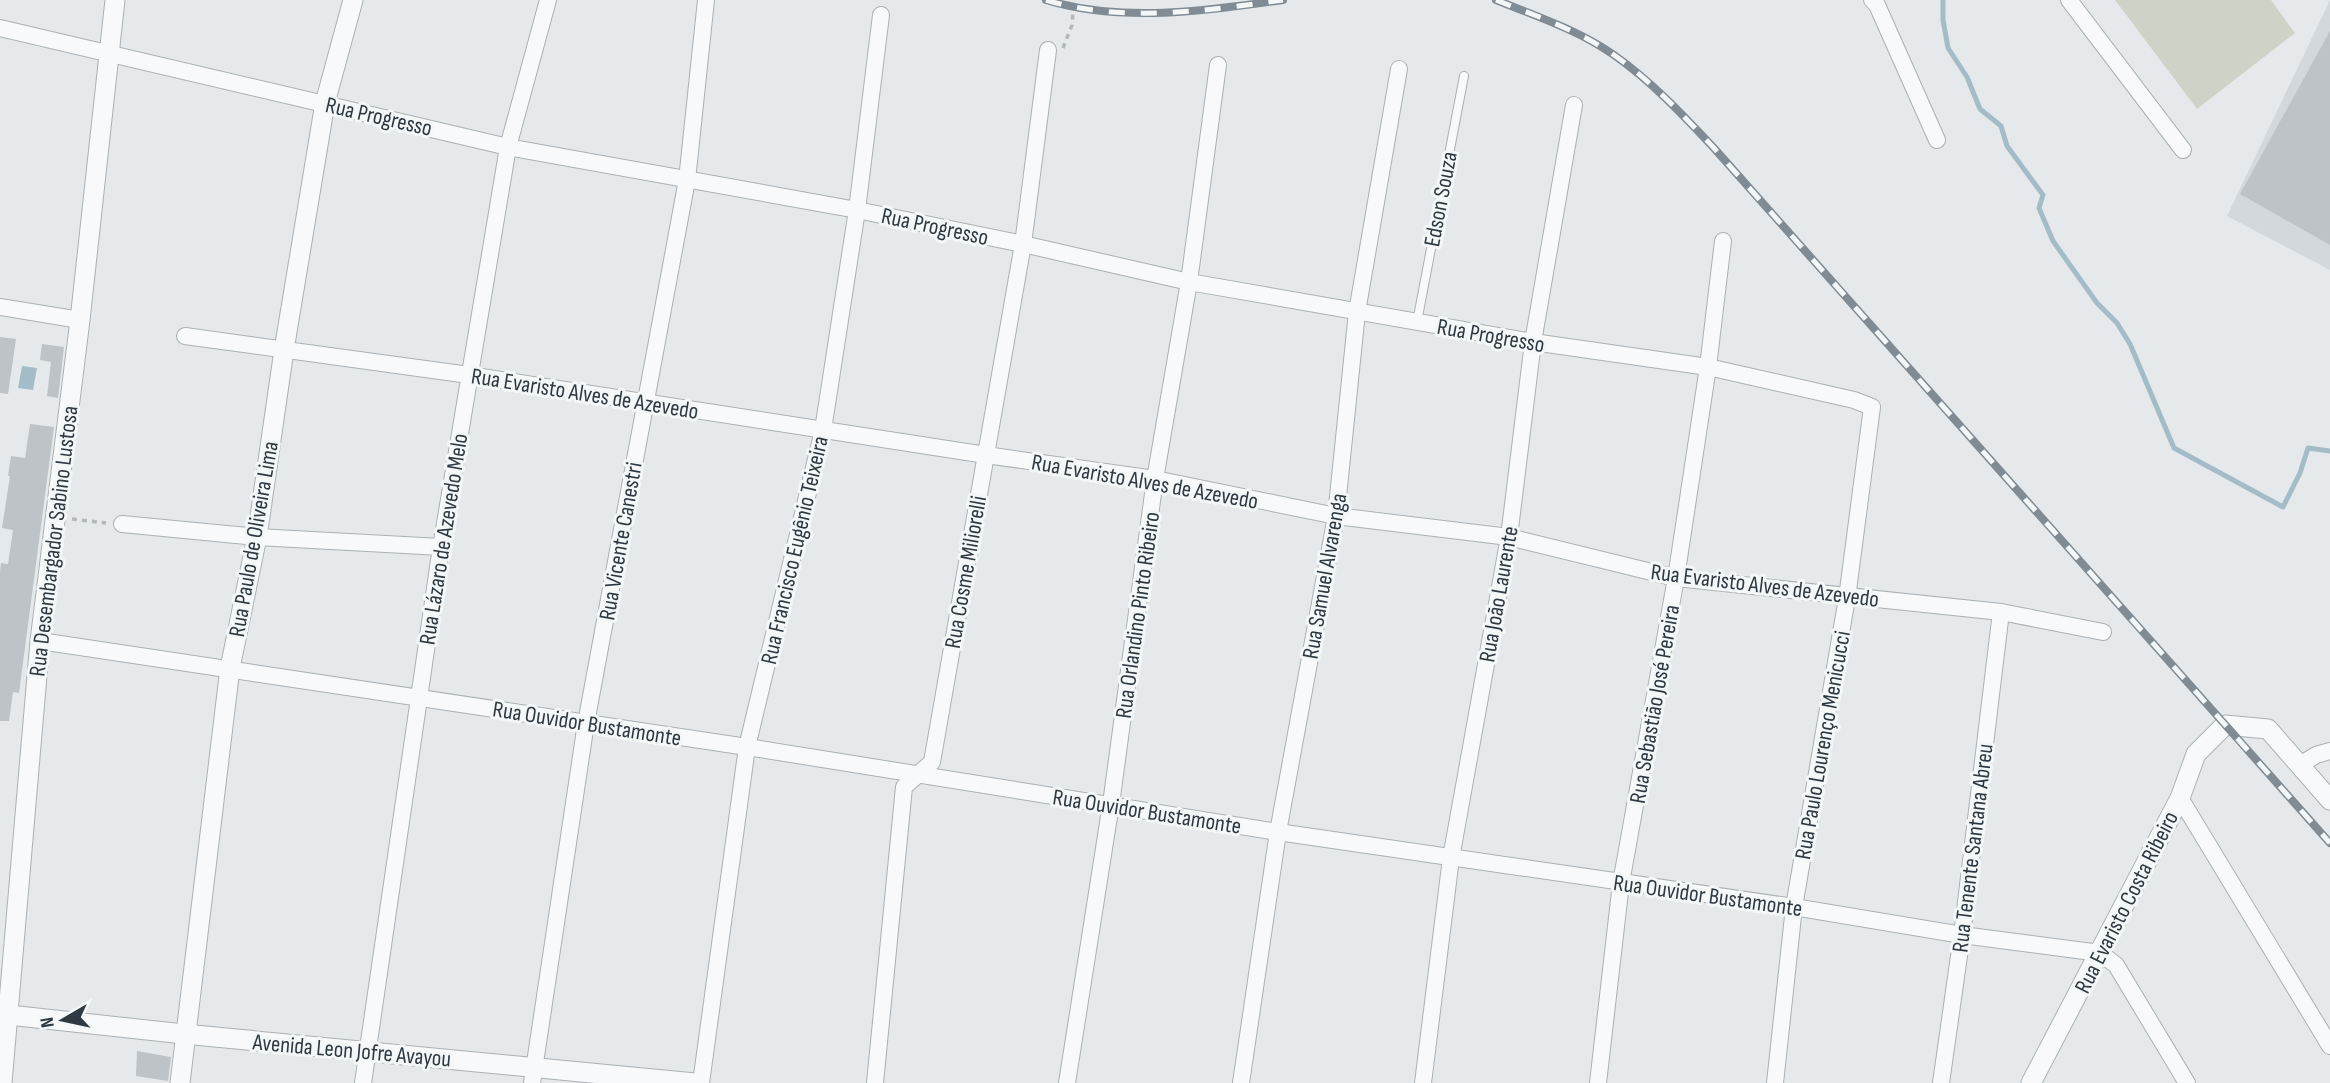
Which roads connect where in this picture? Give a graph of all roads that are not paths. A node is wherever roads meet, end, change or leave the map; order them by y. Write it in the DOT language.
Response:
graph roads {
  1 [pos="115,0"];
  2 [pos="353,0"];
  3 [pos="548,0"];
  4 [pos="706,0"];
  5 [pos="1872,0"];
  6 [pos="2069,0"];
  7 [pos="881,15"];
  8 [pos="0,27"];
  9 [pos="1048,50"];
  10 [pos="108,52"];
  11 [pos="1218,65"];
  12 [pos="1399,69"];
  13 [pos="1464,76"];
  14 [pos="325,103"];
  15 [pos="1574,105"];
  16 [pos="1937,140"];
  17 [pos="508,147"];
  18 [pos="2183,150"];
  19 [pos="687,180"];
  20 [pos="857,210"];
  21 [pos="1723,242"];
  22 [pos="1023,244"];
  23 [pos="1189,282"];
  24 [pos="0,307"];
  25 [pos="1357,312"];
  26 [pos="80,320"];
  27 [pos="1417,322"];
  28 [pos="184,335"];
  29 [pos="1533,342"];
  30 [pos="284,349"];
  31 [pos="1708,367"];
  32 [pos="469,375"];
  33 [pos="645,403"];
  34 [pos="1872,407"];
  35 [pos="823,430"];
  36 [pos="986,455"];
  37 [pos="1155,479"];
  38 [pos="1336,516"];
  39 [pos="122,524"];
  40 [pos="257,537"];
  41 [pos="1509,537"];
  42 [pos="441,547"];
  43 [pos="1676,578"];
  44 [pos="1847,598"];
  45 [pos="2001,612"];
  46 [pos="2103,632"];
  47 [pos="40,641"];
  48 [pos="230,668"];
  49 [pos="418,698"];
  50 [pos="586,723"];
  51 [pos="747,747"];
  52 [pos="2330,751"];
  53 [pos="2300,765"];
  54 [pos="917,775"];
  55 [pos="2180,798"];
  56 [pos="2330,800"];
  57 [pos="1111,804"];
  58 [pos="1278,832"];
  59 [pos="1451,858"];
  60 [pos="1621,883"];
  61 [pos="1794,906"];
  62 [pos="1962,935"];
  63 [pos="2100,953"];
  64 [pos="5,1016"];
  65 [pos="184,1034"];
  66 [pos="2330,1046"];
  67 [pos="366,1051"];
  68 [pos="533,1075"];
  69 [pos="2,1083"];
  70 [pos="180,1083"];
  71 [pos="363,1083"];
  72 [pos="695,1083"];
  73 [pos="701,1083"];
  74 [pos="875,1083"];
  75 [pos="1067,1083"];
  76 [pos="1241,1083"];
  77 [pos="1423,1083"];
  78 [pos="1598,1083"];
  79 [pos="1775,1083"];
  80 [pos="1941,1083"];
  81 [pos="2031,1083"];
  82 [pos="2186,1083"];
  1 -- 10 [label="street, Rua Desembargador Sabino Lustosa"];
  2 -- 14 [label="street, Rua Paulo de Oliveira Lima"];
  3 -- 17 [label="street, Rua Lázaro de Azevedo Melo"];
  4 -- 19 [label="street, Rua Vicente Canestri"];
  5 -- 16 [label="street"];
  6 -- 18 [label="street"];
  7 -- 20 [label="street, Rua Francisco Eugênio Teixeira"];
  8 -- 10 [label="street, Rua Progresso"];
  9 -- 22 [label="street, Rua Cosme Miliorelli"];
  10 -- 14 [label="street, Rua Progresso"];
  10 -- 26 [label="street, Rua Desembargador Sabino Lustosa"];
  11 -- 23 [label="street, Rua Orlandino Pinto Ribeiro"];
  12 -- 25 [label="street, Rua Samuel Alvarenga"];
  13 -- 27 [label="lane, Edson Souza"];
  14 -- 17 [label="street, Rua Progresso"];
  14 -- 30 [label="street, Rua Paulo de Oliveira Lima"];
  15 -- 29 [label="street, Rua João Laurente"];
  17 -- 19 [label="street, Rua Progresso"];
  17 -- 32 [label="street, Rua Lázaro de Azevedo Melo"];
  19 -- 20 [label="street, Rua Progresso"];
  19 -- 33 [label="street, Rua Vicente Canestri"];
  20 -- 22 [label="street, Rua Progresso"];
  20 -- 35 [label="street, Rua Francisco Eugênio Teixeira"];
  21 -- 31 [label="street, Rua Sebastião José Pereira"];
  22 -- 23 [label="street, Rua Progresso"];
  22 -- 36 [label="street, Rua Cosme Miliorelli"];
  23 -- 25 [label="street, Rua Progresso"];
  23 -- 37 [label="street, Rua Orlandino Pinto Ribeiro"];
  24 -- 26 [label="street"];
  25 -- 27 [label="street, Rua Progresso"];
  25 -- 38 [label="street, Rua Samuel Alvarenga"];
  26 -- 47 [label="street, Rua Desembargador Sabino Lustosa"];
  27 -- 29 [label="street, Rua Progresso"];
  28 -- 30 [label="street, Rua Evaristo Alves de Azevedo"];
  29 -- 31 [label="street, Rua Progresso"];
  29 -- 41 [label="street, Rua João Laurente"];
  30 -- 32 [label="street, Rua Evaristo Alves de Azevedo"];
  30 -- 40 [label="street, Rua Paulo de Oliveira Lima"];
  31 -- 34 [label="street, Rua Progresso"];
  31 -- 43 [label="street, Rua Sebastião José Pereira"];
  32 -- 33 [label="street, Rua Evaristo Alves de Azevedo"];
  32 -- 42 [label="street, Rua Lázaro de Azevedo Melo"];
  33 -- 35 [label="street, Rua Evaristo Alves de Azevedo"];
  33 -- 50 [label="street, Rua Vicente Canestri"];
  34 -- 44 [label="street, Rua Paulo Lourenço Menicucci"];
  35 -- 36 [label="street, Rua Evaristo Alves de Azevedo"];
  35 -- 51 [label="street, Rua Francisco Eugênio Teixeira"];
  36 -- 37 [label="street, Rua Evaristo Alves de Azevedo"];
  36 -- 54 [label="street, Rua Cosme Miliorelli"];
  37 -- 38 [label="street, Rua Evaristo Alves de Azevedo"];
  37 -- 57 [label="street, Rua Orlandino Pinto Ribeiro"];
  38 -- 41 [label="street, Rua Evaristo Alves de Azevedo"];
  38 -- 58 [label="street, Rua Samuel Alvarenga"];
  39 -- 40 [label="street"];
  40 -- 42 [label="street"];
  40 -- 48 [label="street, Rua Paulo de Oliveira Lima"];
  41 -- 43 [label="street, Rua Evaristo Alves de Azevedo"];
  41 -- 59 [label="street, Rua João Laurente"];
  42 -- 49 [label="street, Rua Lázaro de Azevedo Melo"];
  43 -- 44 [label="street, Rua Evaristo Alves de Azevedo"];
  43 -- 60 [label="street, Rua Sebastião José Pereira"];
  44 -- 45 [label="street, Rua Evaristo Alves de Azevedo"];
  44 -- 61 [label="street, Rua Paulo Lourenço Menicucci"];
  45 -- 46 [label="street, Rua Evaristo Alves de Azevedo"];
  45 -- 62 [label="street, Rua Tenente Santana Abreu"];
  47 -- 48 [label="street, Rua Ouvidor Bustamonte"];
  47 -- 64 [label="street, Rua Desembargador Sabino Lustosa"];
  48 -- 49 [label="street, Rua Ouvidor Bustamonte"];
  48 -- 65 [label="street, Rua Paulo de Oliveira Lima"];
  49 -- 50 [label="street, Rua Ouvidor Bustamonte"];
  49 -- 67 [label="street, Rua Lázaro de Azevedo Melo"];
  50 -- 51 [label="street, Rua Ouvidor Bustamonte"];
  50 -- 68 [label="street, Rua Vicente Canestri"];
  51 -- 54 [label="street, Rua Ouvidor Bustamonte"];
  51 -- 73 [label="street, Rua Francisco Eugênio Teixeira"];
  52 -- 53 [label="street"];
  53 -- 55 [label="street, Rua Evaristo Costa Ribeiro"];
  53 -- 56 [label="street"];
  54 -- 57 [label="street, Rua Ouvidor Bustamonte"];
  54 -- 74 [label="street, Rua Cosme Miliorelli"];
  55 -- 63 [label="street, Rua Evaristo Costa Ribeiro"];
  55 -- 66 [label="street"];
  57 -- 58 [label="street, Rua Ouvidor Bustamonte"];
  57 -- 75 [label="street, Rua Orlandino Pinto Ribeiro"];
  58 -- 59 [label="street, Rua Ouvidor Bustamonte"];
  58 -- 76 [label="street, Rua Samuel Alvarenga"];
  59 -- 60 [label="street, Rua Ouvidor Bustamonte"];
  59 -- 77 [label="street, Rua João Laurente"];
  60 -- 61 [label="street, Rua Ouvidor Bustamonte"];
  60 -- 78 [label="street, Rua Sebastião José Pereira"];
  61 -- 62 [label="street, Rua Ouvidor Bustamonte"];
  61 -- 79 [label="street, Rua Paulo Lourenço Menicucci"];
  62 -- 63 [label="street, Rua Ouvidor Bustamonte"];
  62 -- 80 [label="street, Rua Tenente Santana Abreu"];
  63 -- 81 [label="street, Rua Evaristo Costa Ribeiro"];
  63 -- 82 [label="street"];
  64 -- 65 [label="street, Avenida Leon Jofre Avayou"];
  64 -- 69 [label="street, Rua Desembargador Sabino Lustosa"];
  65 -- 67 [label="street, Avenida Leon Jofre Avayou"];
  65 -- 70 [label="street, Rua Paulo de Oliveira Lima"];
  67 -- 68 [label="street, Avenida Leon Jofre Avayou"];
  67 -- 71 [label="street, Rua Lázaro de Azevedo Melo"];
  68 -- 72 [label="street, Avenida Leon Jofre Avayou"];
}
